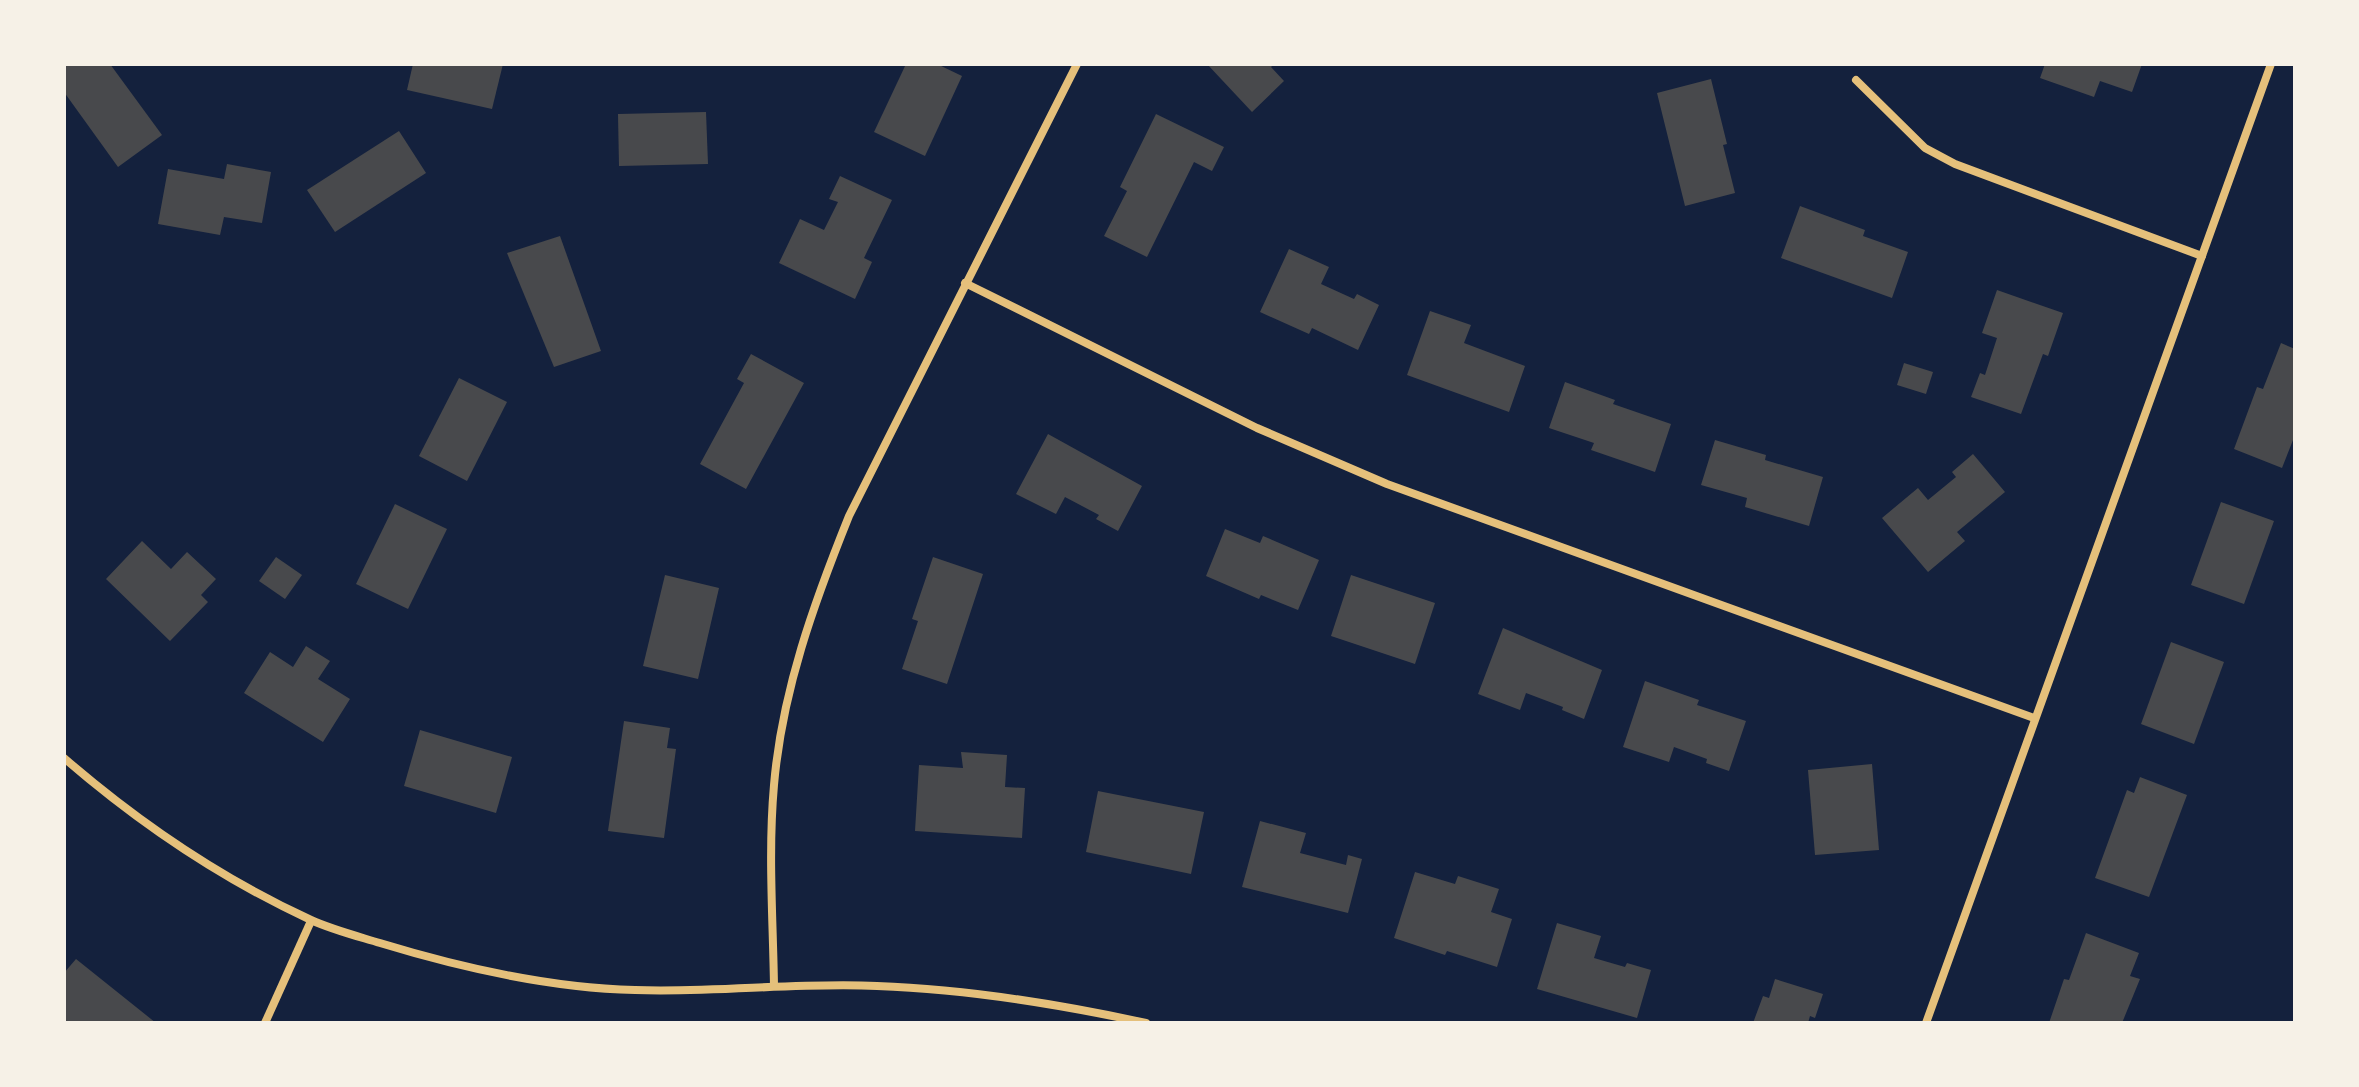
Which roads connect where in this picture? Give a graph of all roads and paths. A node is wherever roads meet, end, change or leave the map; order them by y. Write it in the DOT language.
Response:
graph roads {
  1 [pos="1077,64"];
  2 [pos="2271,64"];
  3 [pos="1856,80"];
  4 [pos="2202,256"];
  5 [pos="965,283"];
  6 [pos="2034,718"];
  7 [pos="64,758"];
  8 [pos="311,921"];
  9 [pos="774,986"];
  10 [pos="265,1023"];
  11 [pos="1146,1023"];
  12 [pos="1926,1023"];
  1 -- 5 [label="street"];
  2 -- 4 [label="street"];
  3 -- 4 [label="street"];
  4 -- 6 [label="street"];
  5 -- 6 [label="street"];
  5 -- 9 [label="street"];
  6 -- 12 [label="street"];
  7 -- 8 [label="street"];
  8 -- 9 [label="street"];
  8 -- 10 [label="street"];
  9 -- 11 [label="street"];
}
